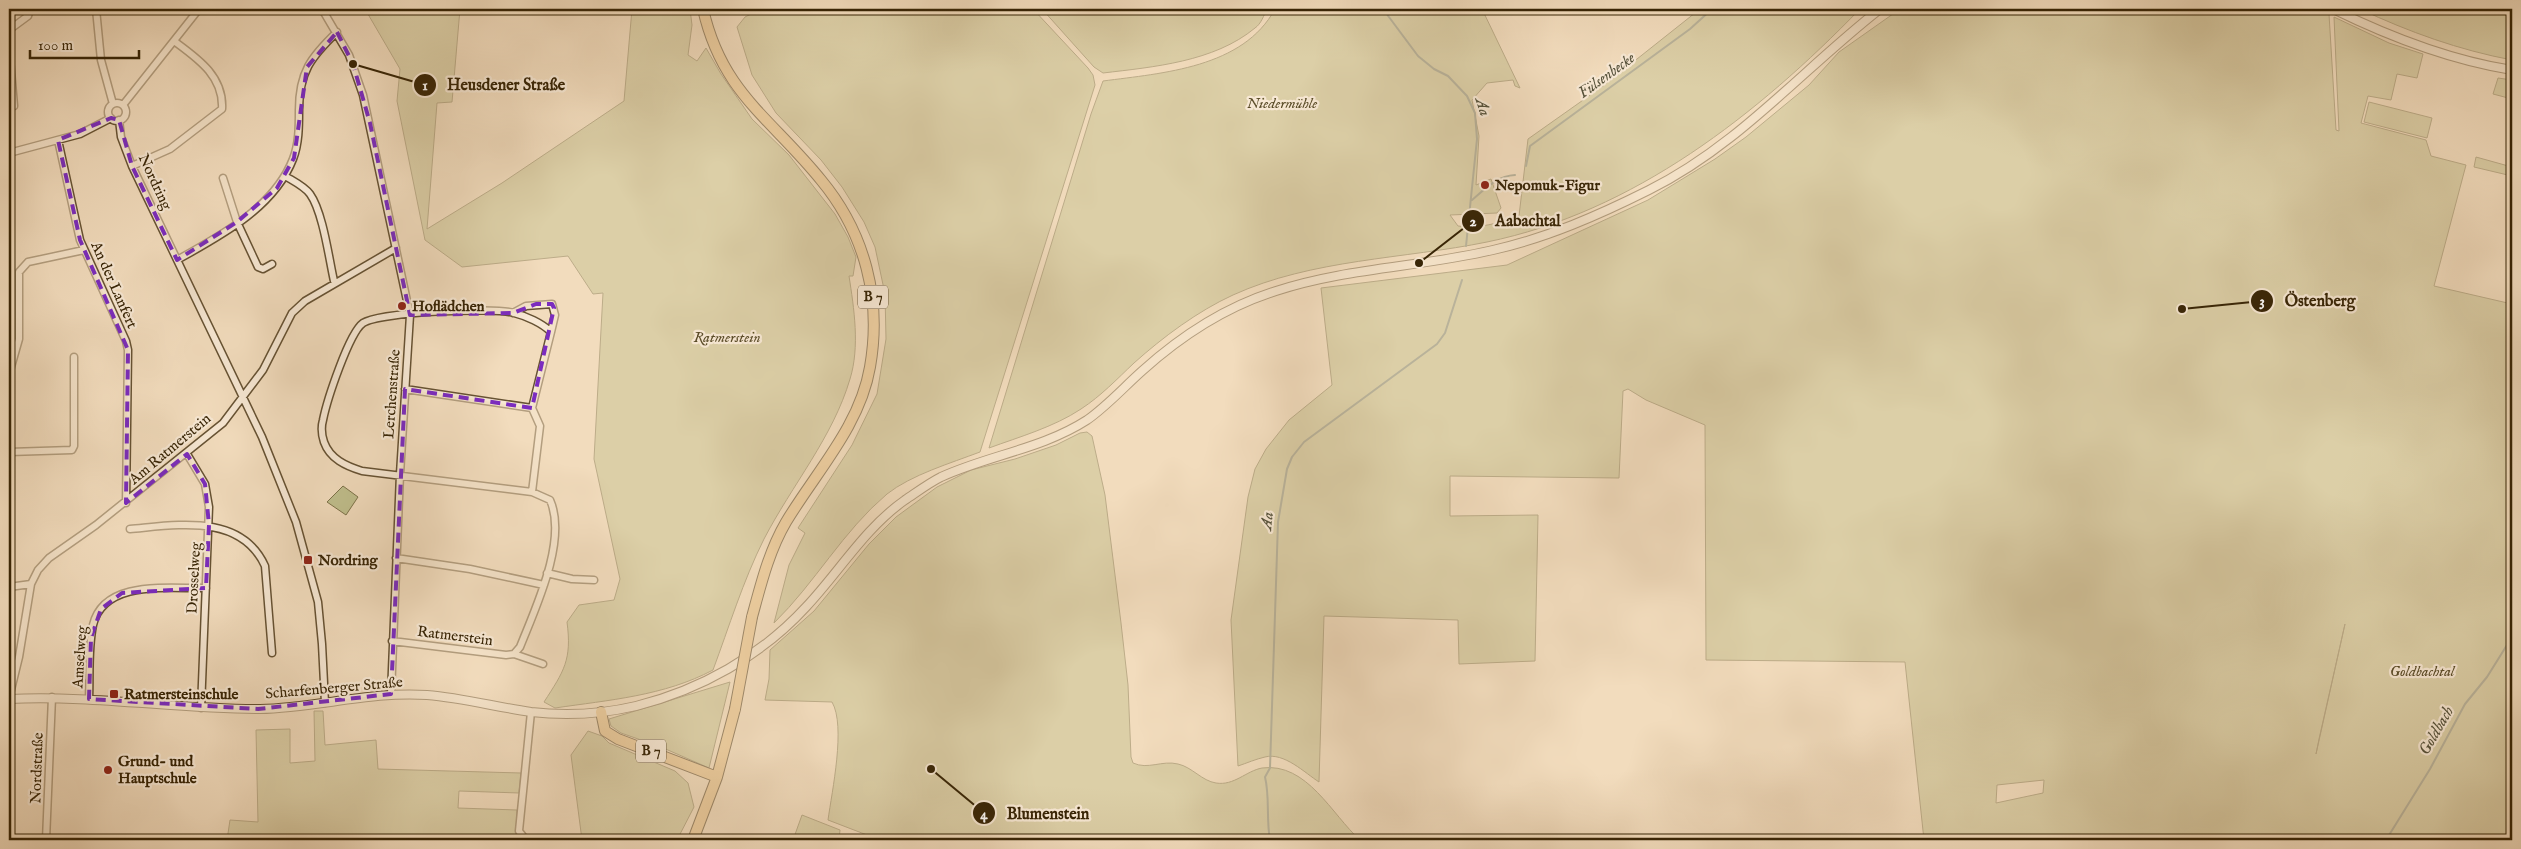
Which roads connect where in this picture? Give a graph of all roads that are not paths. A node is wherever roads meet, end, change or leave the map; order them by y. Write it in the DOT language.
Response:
graph roads {
  1 [pos="30,9"];
  2 [pos="96,9"];
  3 [pos="199,9"];
  4 [pos="322,9"];
  5 [pos="703,9"];
  6 [pos="1880,9"];
  7 [pos="2333,9"];
  8 [pos="9,30"];
  9 [pos="338,32"];
  10 [pos="174,41"];
  11 [pos="9,47"];
  12 [pos="2512,70"];
  13 [pos="112,104"];
  14 [pos="122,105"];
  15 [pos="14,106"];
  16 [pos="111,118"];
  17 [pos="119,120"];
  18 [pos="58,140"];
  19 [pos="9,153"];
  20 [pos="132,166"];
  21 [pos="285,176"];
  22 [pos="223,178"];
  23 [pos="237,222"];
  24 [pos="396,248"];
  25 [pos="84,250"];
  26 [pos="177,260"];
  27 [pos="272,264"];
  28 [pos="334,282"];
  29 [pos="513,313"];
  30 [pos="410,315"];
  31 [pos="551,332"];
  32 [pos="74,357"];
  33 [pos="9,374"];
  34 [pos="405,389"];
  35 [pos="242,399"];
  36 [pos="532,408"];
  37 [pos="9,452"];
  38 [pos="187,454"];
  39 [pos="400,474"];
  40 [pos="532,492"];
  41 [pos="126,502"];
  42 [pos="209,525"];
  43 [pos="130,529"];
  44 [pos="396,558"];
  45 [pos="547,573"];
  46 [pos="594,580"];
  47 [pos="31,584"];
  48 [pos="544,585"];
  49 [pos="9,588"];
  50 [pos="206,588"];
  51 [pos="392,641"];
  52 [pos="272,653"];
  53 [pos="514,654"];
  54 [pos="543,664"];
  55 [pos="391,694"];
  56 [pos="52,697"];
  57 [pos="9,698"];
  58 [pos="89,699"];
  59 [pos="324,703"];
  60 [pos="201,708"];
  61 [pos="531,712"];
  62 [pos="601,712"];
  63 [pos="717,777"];
  64 [pos="46,840"];
  65 [pos="526,840"];
  66 [pos="693,840"];
  1 -- 8 [label="street"];
  2 -- 13 [label="street"];
  3 -- 10 [label="street"];
  4 -- 9 [label="street, Lerchenstraße"];
  5 -- 63 [label="main road, B 7, bridge"];
  6 -- 62 [label="street, Scharfenberger Straße"];
  7 -- 12 [label="street"];
  9 -- 21 [label="street"];
  9 -- 24 [label="street, Lerchenstraße"];
  10 -- 14 [label="street"];
  10 -- 20 [label="street"];
  11 -- 15 [label="street"];
  13 -- 14 [label="street"];
  13 -- 16 [label="street"];
  14 -- 17 [label="street"];
  16 -- 17 [label="street"];
  16 -- 18 [label="street"];
  17 -- 20 [label="street, Nordring"];
  18 -- 19 [label="street"];
  18 -- 25 [label="street, An der Lanfert"];
  20 -- 26 [label="street, Nordring"];
  21 -- 23 [label="street"];
  21 -- 28 [label="street"];
  22 -- 23 [label="street"];
  23 -- 26 [label="street"];
  23 -- 27 [label="street"];
  24 -- 28 [label="street, Am Ratmerstein"];
  24 -- 30 [label="street, Lerchenstraße"];
  25 -- 33 [label="street"];
  25 -- 41 [label="street, An der Lanfert"];
  26 -- 35 [label="street, Nordring"];
  28 -- 35 [label="street, Am Ratmerstein"];
  29 -- 30 [label="street"];
  29 -- 31 [label="street"];
  29 -- 31 [label="street"];
  30 -- 34 [label="street, Lerchenstraße"];
  30 -- 39 [label="street"];
  31 -- 36 [label="street"];
  32 -- 37 [label="street"];
  34 -- 36 [label="street"];
  34 -- 39 [label="street, Lerchenstraße"];
  35 -- 38 [label="street, Am Ratmerstein"];
  35 -- 59 [label="street, Nordring"];
  36 -- 40 [label="street"];
  38 -- 41 [label="street, Am Ratmerstein"];
  38 -- 42 [label="street, Drosselweg"];
  39 -- 40 [label="street, Ratmerstein"];
  39 -- 44 [label="street, Lerchenstraße"];
  40 -- 45 [label="street, Ratmerstein"];
  41 -- 47 [label="street, Am Ratmerstein"];
  42 -- 43 [label="street"];
  42 -- 50 [label="street, Drosselweg"];
  42 -- 52 [label="street"];
  44 -- 48 [label="street"];
  44 -- 51 [label="street, Lerchenstraße"];
  45 -- 46 [label="street"];
  45 -- 48 [label="street, Ratmerstein"];
  47 -- 49 [label="street"];
  47 -- 57 [label="street, Am Ratmerstein"];
  48 -- 53 [label="street, Ratmerstein"];
  50 -- 58 [label="street, Amselweg"];
  50 -- 60 [label="street, Drosselweg"];
  51 -- 53 [label="street, Ratmerstein"];
  51 -- 55 [label="street, Lerchenstraße"];
  53 -- 54 [label="street, Ratmerstein"];
  55 -- 59 [label="street, Scharfenberger Straße"];
  55 -- 61 [label="street, Scharfenberger Straße"];
  56 -- 57 [label="street, Scharfenberger Straße"];
  56 -- 58 [label="street, Scharfenberger Straße"];
  56 -- 64 [label="street, Nordstraße"];
  58 -- 60 [label="street, Scharfenberger Straße"];
  59 -- 60 [label="street, Scharfenberger Straße"];
  61 -- 62 [label="street, Scharfenberger Straße"];
  61 -- 65 [label="street"];
  62 -- 63 [label="main road, B 7"];
  63 -- 66 [label="main road, B 7"];
}
